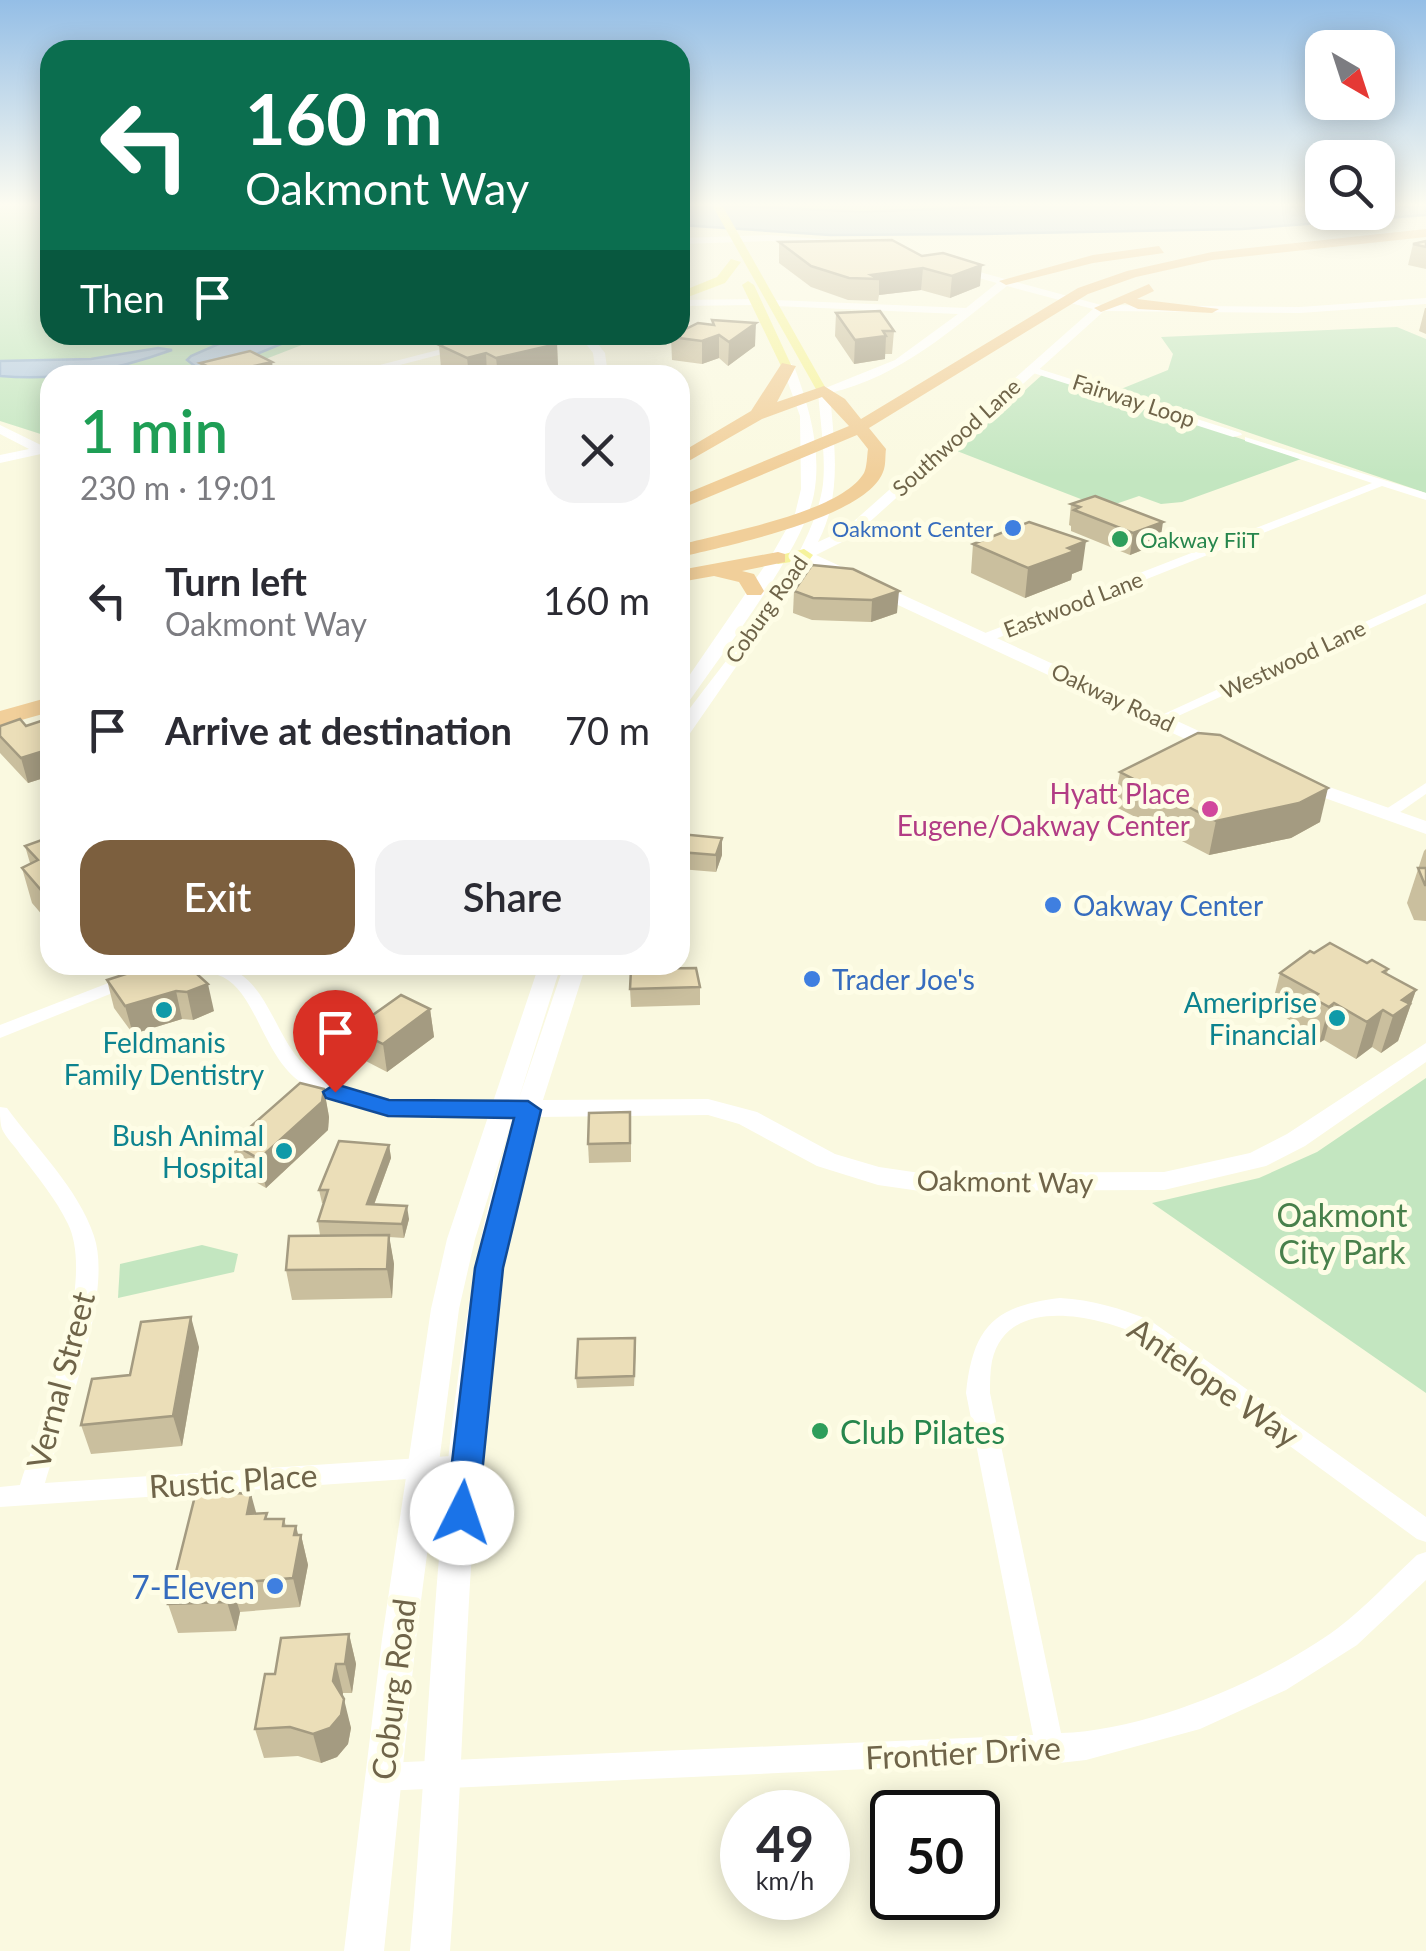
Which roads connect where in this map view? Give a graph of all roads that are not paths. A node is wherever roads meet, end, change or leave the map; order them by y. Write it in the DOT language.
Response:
graph roads {
  1 [pos="752,294"];
  2 [pos="768,294"];
  3 [pos="991,294"];
  4 [pos="1050,294"];
  5 [pos="1070,294"];
  6 [pos="1132,295"];
  7 [pos="988,296"];
  8 [pos="690,300"];
  9 [pos="1426,301"];
  10 [pos="755,302"];
  11 [pos="776,304"];
  12 [pos="885,307"];
  13 [pos="1101,308"];
  14 [pos="1212,309"];
  15 [pos="971,311"];
  16 [pos="469,345"];
  17 [pos="387,365"];
  18 [pos="788,366"];
  19 [pos="1030,370"];
  20 [pos="824,392"];
  21 [pos="802,397"];
  22 [pos="763,410"];
  23 [pos="0,430"];
  24 [pos="40,447"];
  25 [pos="40,450"];
  26 [pos="690,455"];
  27 [pos="0,460"];
  28 [pos="766,466"];
  29 [pos="1383,482"];
  30 [pos="690,492"];
  31 [pos="1426,497"];
  32 [pos="690,500"];
  33 [pos="690,548"];
  34 [pos="804,555"];
  35 [pos="778,558"];
  36 [pos="713,570"];
  37 [pos="690,574"];
  38 [pos="754,591"];
  39 [pos="1426,598"];
  40 [pos="985,638"];
  41 [pos="690,687"];
  42 [pos="40,697"];
  43 [pos="40,707"];
  44 [pos="0,710"];
  45 [pos="40,719"];
  46 [pos="1160,719"];
  47 [pos="0,720"];
  48 [pos="690,720"];
  49 [pos="0,729"];
  50 [pos="1229,752"];
  51 [pos="1281,776"];
  52 [pos="1426,787"];
  53 [pos="1388,814"];
  54 [pos="1426,828"];
  55 [pos="146,975"];
  56 [pos="225,975"];
  57 [pos="548,975"];
  58 [pos="572,975"];
  59 [pos="0,1032"];
  60 [pos="1426,1051"];
  61 [pos="515,1109"];
  62 [pos="0,1113"];
  63 [pos="466,1465"];
  64 [pos="423,1466"];
  65 [pos="30,1494"];
  66 [pos="0,1497"];
  67 [pos="1426,1532"];
  68 [pos="1426,1563"];
  69 [pos="1050,1750"];
  70 [pos="446,1774"];
  71 [pos="382,1777"];
  72 [pos="364,1951"];
  73 [pos="430,1951"];
  1 -- 10 [label="main road, Coburg Road"];
  2 -- 11 [label="main road, Coburg Road"];
  3 -- 7 [label="main road"];
  4 -- 13 [label="main road"];
  5 -- 28 [label="highway"];
  6 -- 13 [label="highway"];
  6 -- 14 [label="highway"];
  7 -- 12 [label="main road"];
  7 -- 15 [label="main road"];
  8 -- 10 [label="main road"];
  9 -- 14 [label="main road"];
  10 -- 11 [label="main road"];
  10 -- 18 [label="main road, Coburg Road"];
  11 -- 12 [label="main road"];
  11 -- 20 [label="main road, Coburg Road"];
  12 -- 15 [label="main road"];
  13 -- 14 [label="main road"];
  13 -- 19 [label="main road, Southwood Lane"];
  15 -- 20 [label="main road"];
  16 -- 17 [label="main road"];
  18 -- 21 [label="main road, Coburg Road"];
  18 -- 22 [label="highway"];
  19 -- 29 [label="street, Fairway Loop"];
  19 -- 34 [label="main road, Southwood Lane"];
  20 -- 21 [label="highway"];
  20 -- 33 [label="highway"];
  20 -- 34 [label="main road, Coburg Road"];
  21 -- 22 [label="highway"];
  21 -- 35 [label="main road, Coburg Road"];
  22 -- 26 [label="highway"];
  23 -- 24 [label="main road"];
  25 -- 27 [label="main road"];
  28 -- 30 [label="highway"];
  28 -- 32 [label="highway"];
  29 -- 31 [label="street, Fairway Loop"];
  29 -- 40 [label="street, Eastwood Lane"];
  34 -- 35 [label="main road"];
  34 -- 40 [label="main road, Oakway Road"];
  34 -- 48 [label="main road, Coburg Road"];
  35 -- 36 [label="highway"];
  35 -- 38 [label="main road, Coburg Road"];
  36 -- 37 [label="highway"];
  36 -- 38 [label="highway"];
  38 -- 41 [label="main road, Coburg Road"];
  39 -- 46 [label="street, Westwood Lane"];
  40 -- 46 [label="main road, Oakway Road"];
  42 -- 44 [label="highway"];
  43 -- 47 [label="highway"];
  45 -- 49 [label="highway"];
  46 -- 50 [label="main road, Oakway Road"];
  51 -- 53 [label="main road"];
  52 -- 53 [label="street"];
  53 -- 54 [label="main road"];
  55 -- 59 [label="street, Oakmont Way"];
  56 -- 61 [label="street, Oakmont Way"];
  57 -- 61 [label="main road, Coburg Road"];
  58 -- 61 [label="main road, Coburg Road"];
  60 -- 61 [label="main road, Oakmont Way"];
  61 -- 63 [label="main road, Coburg Road"];
  61 -- 64 [label="main road, Coburg Road"];
  62 -- 65 [label="street, Vernal Street"];
  63 -- 64 [label="street, Rustic Place"];
  63 -- 70 [label="main road, Coburg Road"];
  64 -- 65 [label="street, Rustic Place"];
  64 -- 71 [label="main road, Coburg Road"];
  65 -- 66 [label="street, Rustic Place"];
  67 -- 69 [label="street, Antelope Way"];
  68 -- 69 [label="street, Frontier Drive"];
  69 -- 70 [label="street, Frontier Drive"];
  70 -- 71 [label="street, Frontier Drive"];
  70 -- 73 [label="main road, Coburg Road"];
  71 -- 72 [label="main road, Coburg Road"];
}
